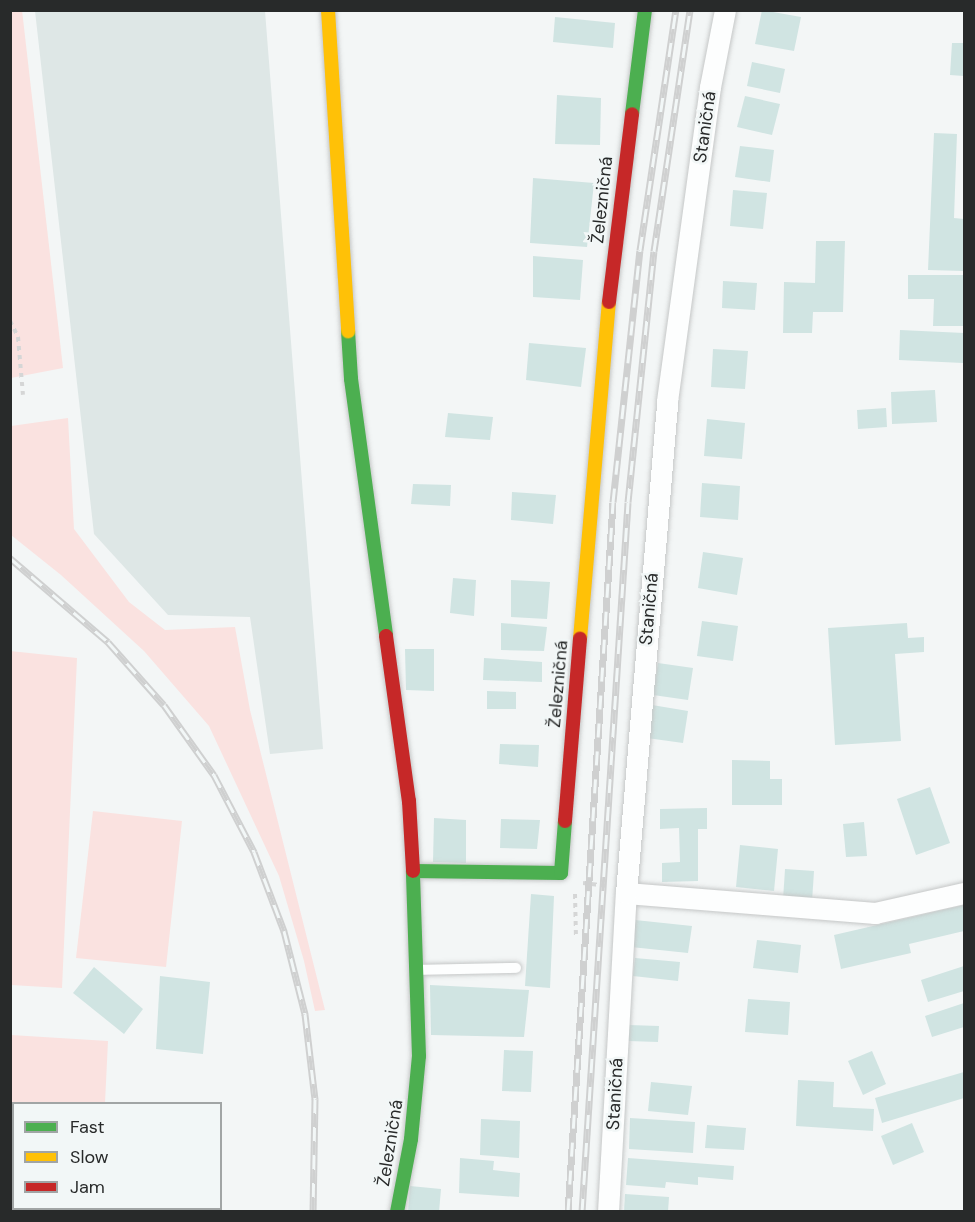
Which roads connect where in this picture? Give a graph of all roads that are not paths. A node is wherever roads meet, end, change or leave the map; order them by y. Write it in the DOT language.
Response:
graph roads {
  1 [pos="328,10"];
  2 [pos="645,10"];
  3 [pos="725,10"];
  4 [pos="413,870"];
  5 [pos="626,893"];
  6 [pos="964,893"];
  7 [pos="516,968"];
  8 [pos="417,970"];
  9 [pos="397,1212"];
  10 [pos="608,1212"];
  1 -- 4 [label="street, Železničná"];
  2 -- 4 [label="street, Železničná"];
  3 -- 5 [label="street, Staničná"];
  4 -- 8 [label="street, Železničná"];
  5 -- 6 [label="street"];
  5 -- 10 [label="street, Staničná"];
  7 -- 8 [label="lane"];
  8 -- 9 [label="street, Železničná"];
}
